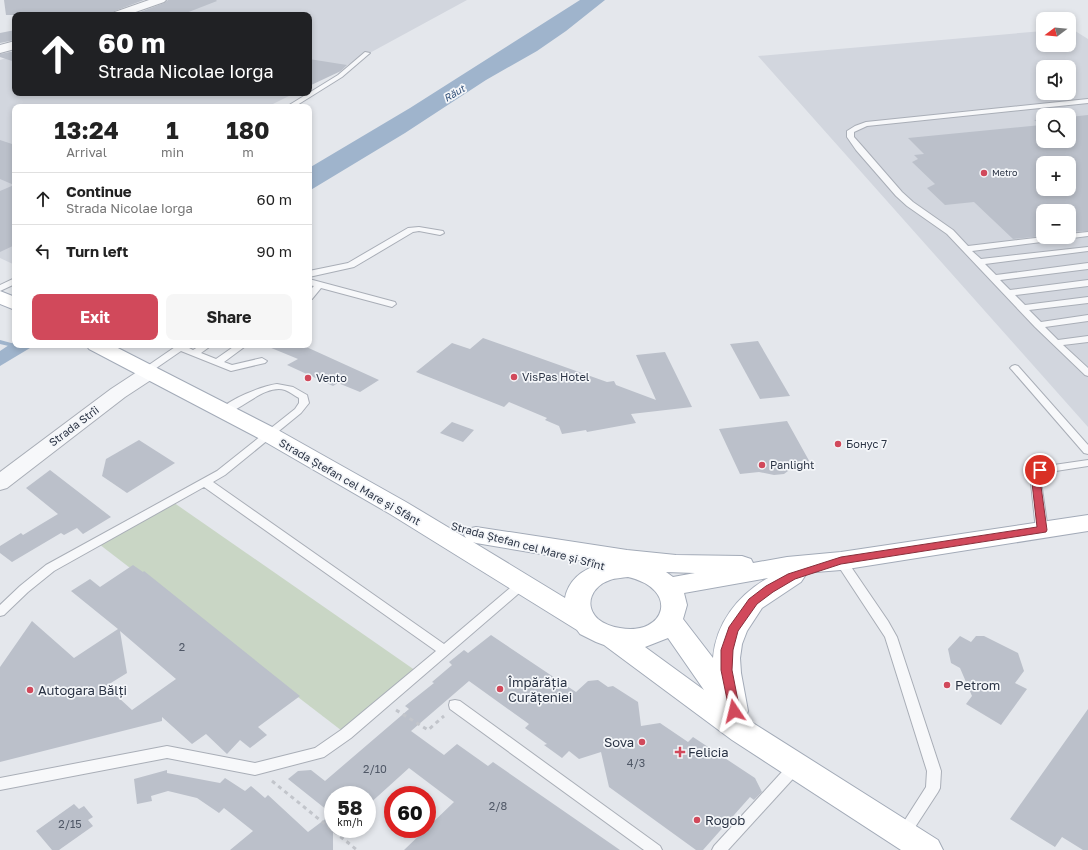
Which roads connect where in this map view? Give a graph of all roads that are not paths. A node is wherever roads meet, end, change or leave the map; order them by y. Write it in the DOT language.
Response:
graph roads {
  1 [pos="160,0"];
  2 [pos="125,12"];
  3 [pos="12,46"];
  4 [pos="0,49"];
  5 [pos="367,53"];
  6 [pos="312,93"];
  7 [pos="307,96"];
  8 [pos="1088,101"];
  9 [pos="294,104"];
  10 [pos="440,233"];
  11 [pos="1088,234"];
  12 [pos="1076,235"];
  13 [pos="1036,240"];
  14 [pos="966,249"];
  15 [pos="1088,249"];
  16 [pos="978,262"];
  17 [pos="1088,266"];
  18 [pos="312,273"];
  19 [pos="994,278"];
  20 [pos="12,282"];
  21 [pos="312,283"];
  22 [pos="1088,283"];
  23 [pos="318,285"];
  24 [pos="0,288"];
  25 [pos="312,293"];
  26 [pos="1009,293"];
  27 [pos="0,297"];
  28 [pos="1088,300"];
  29 [pos="12,303"];
  30 [pos="392,304"];
  31 [pos="1024,308"];
  32 [pos="1088,318"];
  33 [pos="1038,325"];
  34 [pos="1088,339"];
  35 [pos="1056,343"];
  36 [pos="103,348"];
  37 [pos="179,348"];
  38 [pos="185,348"];
  39 [pos="202,348"];
  40 [pos="238,348"];
  41 [pos="194,353"];
  42 [pos="262,361"];
  43 [pos="217,363"];
  44 [pos="1015,368"];
  45 [pos="148,371"];
  46 [pos="1088,373"];
  47 [pos="224,411"];
  48 [pos="270,435"];
  49 [pos="1088,451"];
  50 [pos="1088,463"];
  51 [pos="205,482"];
  52 [pos="0,483"];
  53 [pos="398,508"];
  54 [pos="1088,523"];
  55 [pos="1042,530"];
  56 [pos="476,534"];
  57 [pos="841,561"];
  58 [pos="613,569"];
  59 [pos="790,571"];
  60 [pos="521,585"];
  61 [pos="671,603"];
  62 [pos="0,612"];
  63 [pos="585,623"];
  64 [pos="614,639"];
  65 [pos="444,650"];
  66 [pos="455,705"];
  67 [pos="738,722"];
  68 [pos="796,766"];
  69 [pos="0,784"];
  70 [pos="915,842"];
  71 [pos="655,850"];
  72 [pos="719,850"];
  1 -- 2 [label="street"];
  3 -- 4 [label="street"];
  5 -- 6 [label="lane"];
  7 -- 9 [label="lane"];
  8 -- 14 [label="lane"];
  10 -- 18 [label="lane"];
  11 -- 12 [label="lane"];
  13 -- 14 [label="lane"];
  14 -- 16 [label="lane"];
  15 -- 16 [label="lane"];
  16 -- 19 [label="lane"];
  17 -- 19 [label="lane"];
  19 -- 26 [label="lane"];
  20 -- 24 [label="lane"];
  21 -- 23 [label="lane"];
  22 -- 26 [label="lane"];
  23 -- 25 [label="lane"];
  23 -- 30 [label="lane"];
  26 -- 31 [label="lane"];
  27 -- 29 [label="main road"];
  28 -- 31 [label="lane"];
  31 -- 33 [label="lane"];
  32 -- 33 [label="lane"];
  33 -- 35 [label="lane"];
  34 -- 35 [label="lane"];
  35 -- 46 [label="lane"];
  36 -- 45 [label="main road, Strada Ștefan cel Mare și Sfânt"];
  37 -- 45 [label="lane"];
  38 -- 41 [label="lane"];
  39 -- 41 [label="lane"];
  40 -- 43 [label="lane"];
  41 -- 43 [label="lane"];
  42 -- 43 [label="lane"];
  44 -- 49 [label="lane"];
  45 -- 47 [label="main road, Strada Ștefan cel Mare și Sfânt"];
  45 -- 52 [label="street, Strada Strîi"];
  47 -- 48 [label="main road, Strada Ștefan cel Mare și Sfânt"];
  47 -- 48 [label="lane"];
  48 -- 51 [label="lane"];
  48 -- 53 [label="main road, Strada Ștefan cel Mare și Sfânt"];
  50 -- 55 [label="lane"];
  51 -- 62 [label="lane"];
  51 -- 65 [label="lane"];
  53 -- 56 [label="main road, Strada Ștefan cel Mare și Sfînt"];
  53 -- 60 [label="main road, Strada Ștefan cel Mare și Sfânt"];
  54 -- 55 [label="main road"];
  55 -- 57 [label="main road"];
  56 -- 58 [label="main road, Strada Ștefan cel Mare și Sfînt"];
  56 -- 59 [label="main road"];
  57 -- 59 [label="main road"];
  57 -- 70 [label="lane"];
  58 -- 61 [label="main road"];
  58 -- 63 [label="main road"];
  59 -- 61 [label="main road"];
  59 -- 67 [label="main road"];
  60 -- 63 [label="main road, Strada Ștefan cel Mare și Sfânt"];
  60 -- 65 [label="lane"];
  61 -- 64 [label="main road"];
  61 -- 67 [label="main road"];
  63 -- 64 [label="main road"];
  64 -- 67 [label="main road"];
  65 -- 69 [label="lane"];
  66 -- 71 [label="lane"];
  67 -- 68 [label="main road"];
  68 -- 70 [label="main road"];
  68 -- 72 [label="lane"];
}
